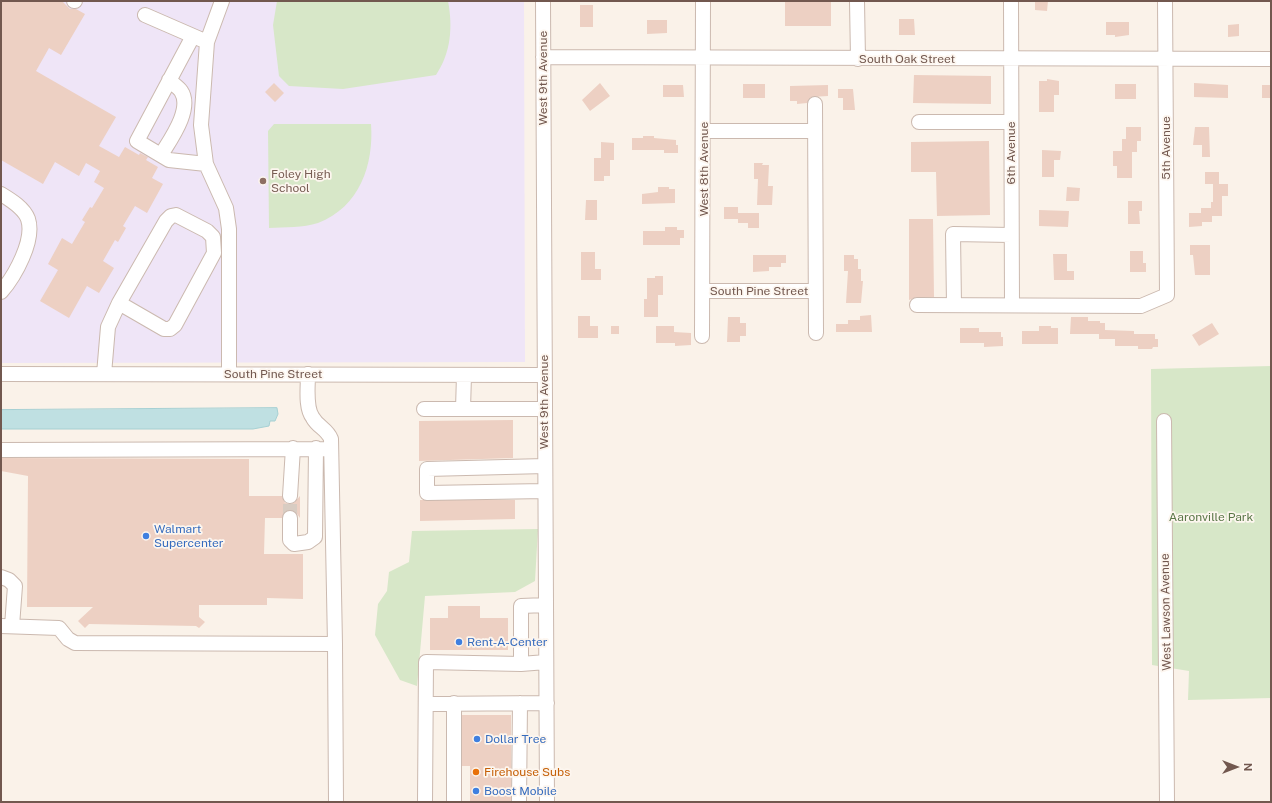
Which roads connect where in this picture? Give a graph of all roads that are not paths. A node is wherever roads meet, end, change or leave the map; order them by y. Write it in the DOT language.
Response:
graph roads {
  1 [pos="222,1"];
  2 [pos="543,1"];
  3 [pos="703,1"];
  4 [pos="857,1"];
  5 [pos="1011,1"];
  6 [pos="1165,1"];
  7 [pos="145,15"];
  8 [pos="193,36"];
  9 [pos="207,42"];
  10 [pos="543,57"];
  11 [pos="704,58"];
  12 [pos="1011,58"];
  13 [pos="858,59"];
  14 [pos="1166,59"];
  15 [pos="1271,59"];
  16 [pos="169,80"];
  17 [pos="815,104"];
  18 [pos="919,122"];
  19 [pos="1011,122"];
  20 [pos="704,131"];
  21 [pos="815,131"];
  22 [pos="161,155"];
  23 [pos="206,164"];
  24 [pos="1,194"];
  25 [pos="1011,235"];
  26 [pos="703,291"];
  27 [pos="1,292"];
  28 [pos="815,292"];
  29 [pos="119,303"];
  30 [pos="917,305"];
  31 [pos="954,305"];
  32 [pos="1012,305"];
  33 [pos="816,334"];
  34 [pos="702,336"];
  35 [pos="1,374"];
  36 [pos="104,374"];
  37 [pos="229,374"];
  38 [pos="308,374"];
  39 [pos="464,375"];
  40 [pos="544,375"];
  41 [pos="424,409"];
  42 [pos="463,409"];
  43 [pos="545,409"];
  44 [pos="1164,421"];
  45 [pos="293,448"];
  46 [pos="316,448"];
  47 [pos="331,449"];
  48 [pos="1,450"];
  49 [pos="544,466"];
  50 [pos="545,491"];
  51 [pos="290,496"];
  52 [pos="290,518"];
  53 [pos="1,577"];
  54 [pos="546,605"];
  55 [pos="6,626"];
  56 [pos="335,644"];
  57 [pos="546,662"];
  58 [pos="520,664"];
  59 [pos="520,703"];
  60 [pos="547,703"];
  61 [pos="426,704"];
  62 [pos="454,704"];
  63 [pos="336,802"];
  64 [pos="425,802"];
  65 [pos="454,802"];
  66 [pos="519,802"];
  67 [pos="547,802"];
  68 [pos="1168,802"];
  1 -- 9 [label="street"];
  2 -- 10 [label="street, West 9th Avenue"];
  3 -- 11 [label="street, West 8th Avenue"];
  4 -- 13 [label="street"];
  5 -- 12 [label="street, 6th Avenue"];
  6 -- 14 [label="street, 5th Avenue"];
  7 -- 8 [label="street"];
  8 -- 9 [label="street"];
  8 -- 16 [label="street"];
  9 -- 23 [label="street"];
  10 -- 11 [label="street, South Oak Street"];
  10 -- 40 [label="street, West 9th Avenue"];
  11 -- 13 [label="street, South Oak Street"];
  11 -- 20 [label="street, West 8th Avenue"];
  12 -- 13 [label="street, South Oak Street"];
  12 -- 14 [label="street, South Oak Street"];
  12 -- 19 [label="street, 6th Avenue"];
  14 -- 15 [label="street, South Oak Street"];
  14 -- 32 [label="street, 5th Avenue"];
  16 -- 22 [label="street"];
  16 -- 22 [label="street"];
  17 -- 21 [label="street"];
  18 -- 19 [label="street"];
  19 -- 25 [label="street, 6th Avenue"];
  20 -- 21 [label="street"];
  20 -- 26 [label="street, West 8th Avenue"];
  21 -- 28 [label="street"];
  22 -- 23 [label="street"];
  23 -- 37 [label="street"];
  24 -- 27 [label="street"];
  25 -- 31 [label="street"];
  25 -- 32 [label="street, 6th Avenue"];
  26 -- 28 [label="street, South Pine Street"];
  26 -- 34 [label="street, West 8th Avenue"];
  28 -- 33 [label="street"];
  29 -- 29 [label="street"];
  29 -- 36 [label="street"];
  30 -- 31 [label="street"];
  31 -- 32 [label="street"];
  35 -- 36 [label="street, South Pine Street"];
  36 -- 37 [label="street, South Pine Street"];
  37 -- 38 [label="street, South Pine Street"];
  38 -- 39 [label="street, South Pine Street"];
  38 -- 47 [label="street"];
  39 -- 40 [label="street, South Pine Street"];
  39 -- 42 [label="street"];
  40 -- 43 [label="street, West 9th Avenue"];
  41 -- 42 [label="street"];
  42 -- 43 [label="street"];
  43 -- 49 [label="street, West 9th Avenue"];
  44 -- 68 [label="street, West Lawson Avenue"];
  45 -- 46 [label="street"];
  45 -- 48 [label="street"];
  45 -- 51 [label="street"];
  46 -- 47 [label="street"];
  46 -- 52 [label="street"];
  47 -- 56 [label="street"];
  49 -- 50 [label="street, West 9th Avenue"];
  49 -- 50 [label="street"];
  50 -- 54 [label="street, West 9th Avenue"];
  53 -- 55 [label="street"];
  54 -- 57 [label="street, West 9th Avenue"];
  54 -- 58 [label="street"];
  55 -- 56 [label="street"];
  56 -- 63 [label="street"];
  57 -- 58 [label="street"];
  57 -- 60 [label="street, West 9th Avenue"];
  58 -- 61 [label="street"];
  59 -- 60 [label="street"];
  59 -- 62 [label="street"];
  59 -- 66 [label="street"];
  60 -- 67 [label="street, West 9th Avenue"];
  61 -- 62 [label="street"];
  61 -- 64 [label="street"];
  62 -- 65 [label="street"];
}
